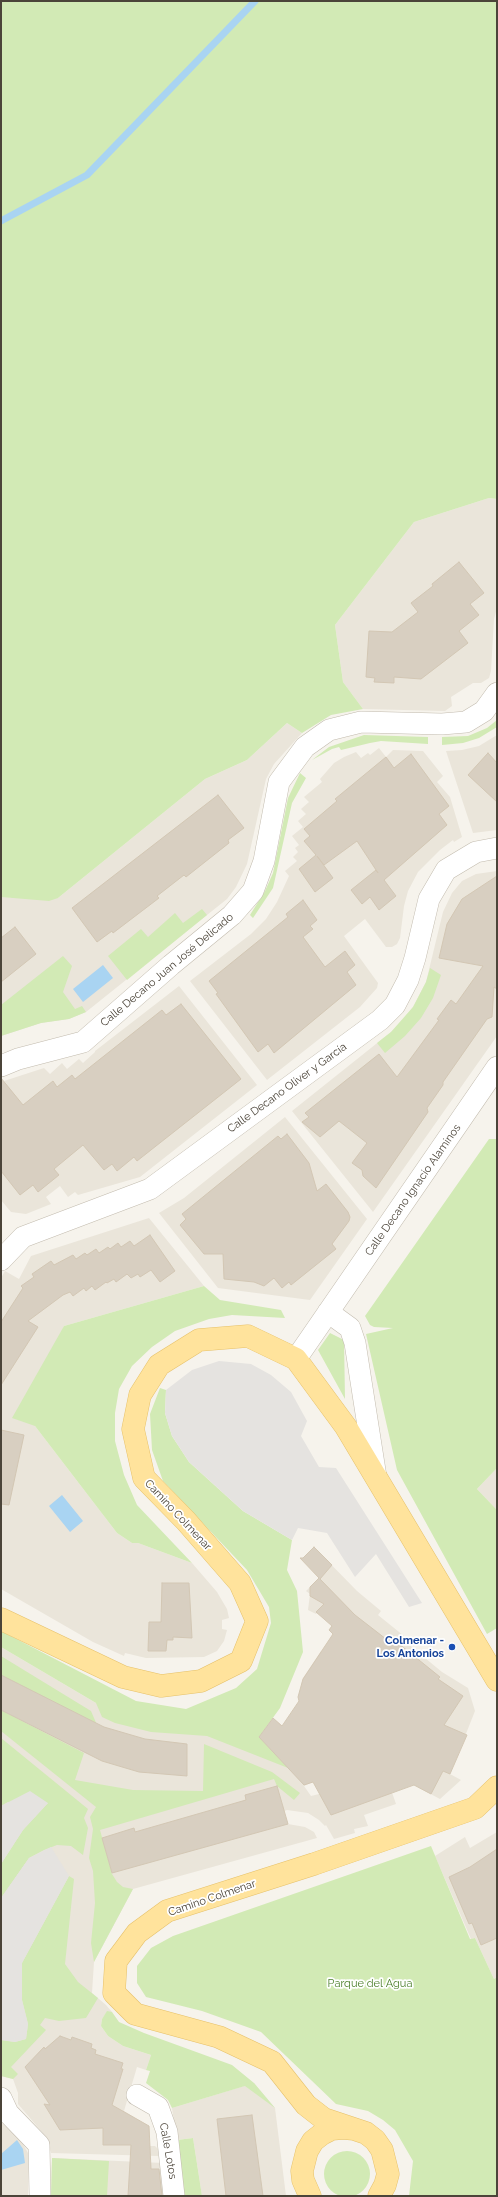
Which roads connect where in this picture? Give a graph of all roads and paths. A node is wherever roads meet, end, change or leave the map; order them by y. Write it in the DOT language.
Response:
graph roads {
  1 [pos="497,693"];
  2 [pos="497,848"];
  3 [pos="1,1066"];
  4 [pos="495,1076"];
  5 [pos="1,1260"];
  6 [pos="328,1312"];
  7 [pos="296,1360"];
  8 [pos="376,1477"];
  9 [pos="1,1619"];
  10 [pos="497,1680"];
  11 [pos="497,1787"];
  12 [pos="137,2095"];
  13 [pos="1,2098"];
  14 [pos="306,2105"];
  15 [pos="354,2129"];
  16 [pos="303,2161"];
  17 [pos="383,2192"];
  18 [pos="40,2196"];
  19 [pos="174,2196"];
  20 [pos="310,2196"];
  1 -- 3 [label="street, Calle Decano Juan José Delicado"];
  2 -- 5 [label="street, Calle Decano Oliver y García"];
  4 -- 6 [label="street, Calle Decano Ignacio Alaminos"];
  6 -- 7 [label="street, Calle Decano Ignacio Alaminos"];
  6 -- 8 [label="street"];
  7 -- 8 [label="main road, Camino Colmenar"];
  7 -- 9 [label="main road, Camino Colmenar"];
  8 -- 10 [label="main road, Camino Colmenar"];
  11 -- 14 [label="main road, Camino Colmenar"];
  12 -- 19 [label="street, Calle Lotos"];
  13 -- 18 [label="street"];
  14 -- 15 [label="main road, Camino Colmenar"];
  14 -- 16 [label="main road, Camino Colmenar"];
  15 -- 16 [label="main road"];
  15 -- 17 [label="main road, Camino Colmenar"];
  16 -- 20 [label="main road"];
}
